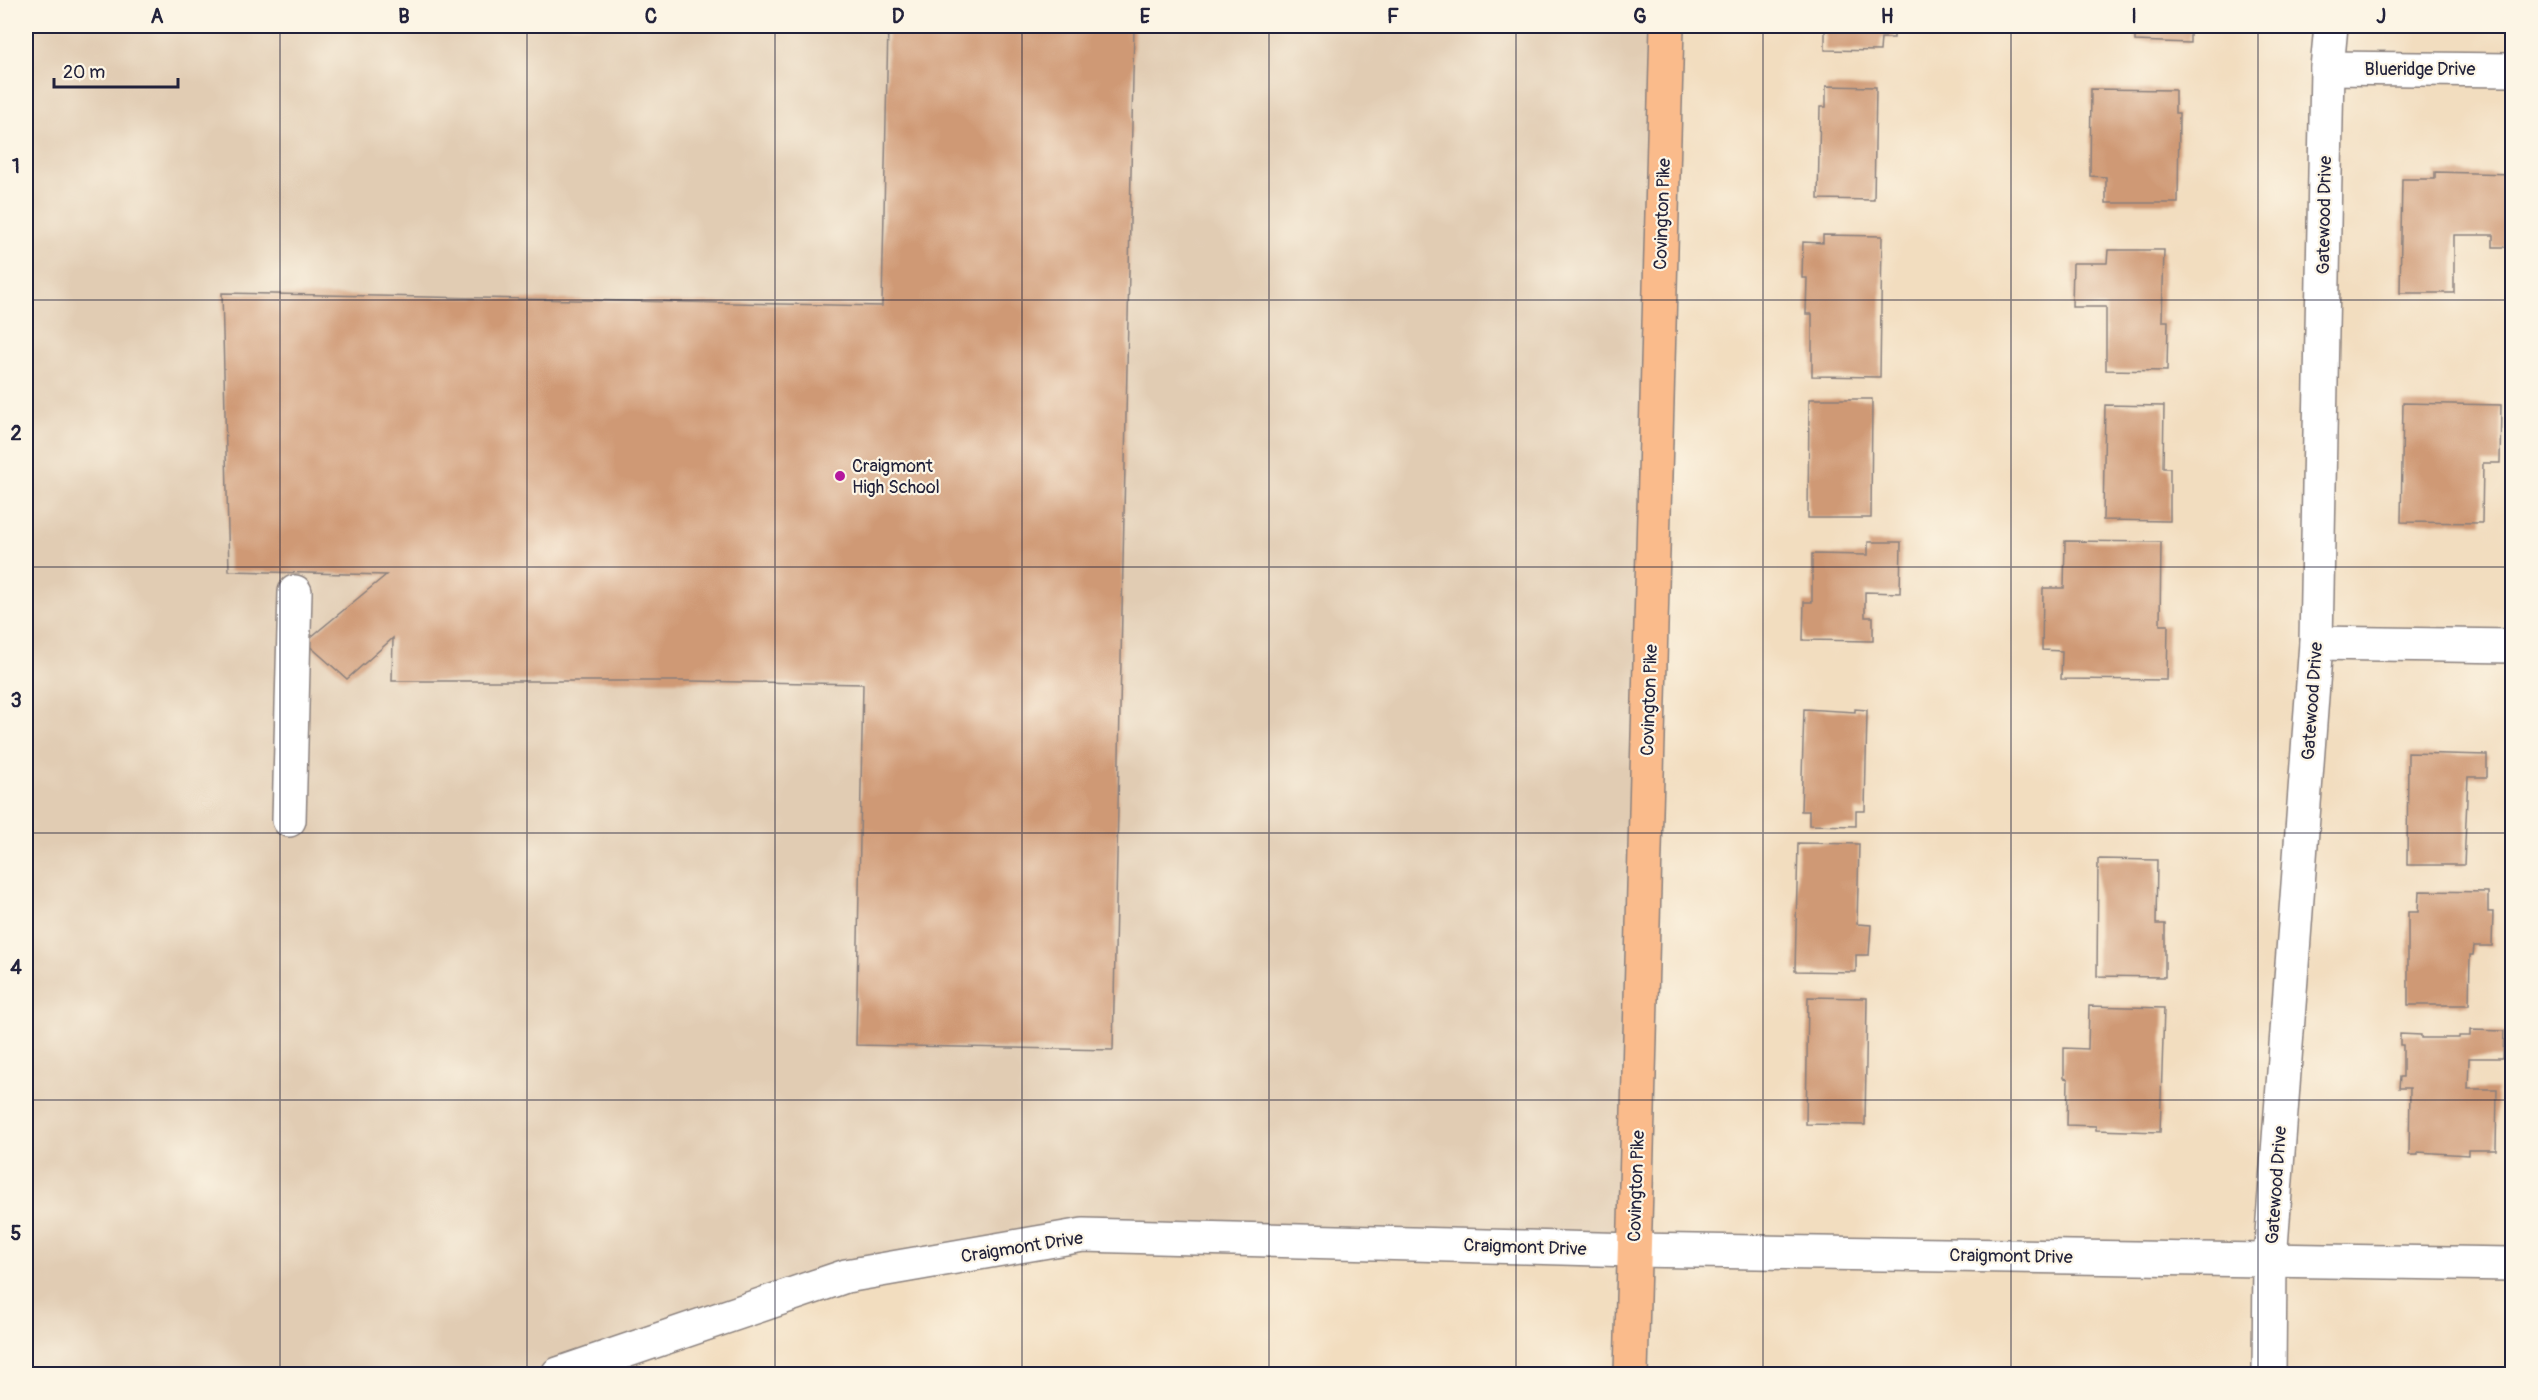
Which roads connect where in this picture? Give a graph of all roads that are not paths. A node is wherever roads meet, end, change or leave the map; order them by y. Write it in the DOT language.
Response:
graph roads {
  1 [pos="1667,26"];
  2 [pos="2331,26"];
  3 [pos="2326,68"];
  4 [pos="2512,70"];
  5 [pos="294,592"];
  6 [pos="2316,643"];
  7 [pos="2512,646"];
  8 [pos="289,820"];
  9 [pos="1634,1250"];
  10 [pos="2270,1260"];
  11 [pos="2512,1264"];
  12 [pos="558,1374"];
  13 [pos="1631,1374"];
  14 [pos="2269,1374"];
  1 -- 9 [label="main road, Covington Pike"];
  2 -- 3 [label="street, Gatewood Drive"];
  3 -- 4 [label="street, Blueridge Drive"];
  3 -- 6 [label="street, Gatewood Drive"];
  5 -- 8 [label="street"];
  6 -- 7 [label="street"];
  6 -- 10 [label="street, Gatewood Drive"];
  9 -- 10 [label="street, Craigmont Drive"];
  9 -- 12 [label="street, Craigmont Drive"];
  9 -- 13 [label="main road, Covington Pike"];
  10 -- 11 [label="street, Craigmont Drive"];
  10 -- 14 [label="street, Gatewood Drive"];
}
